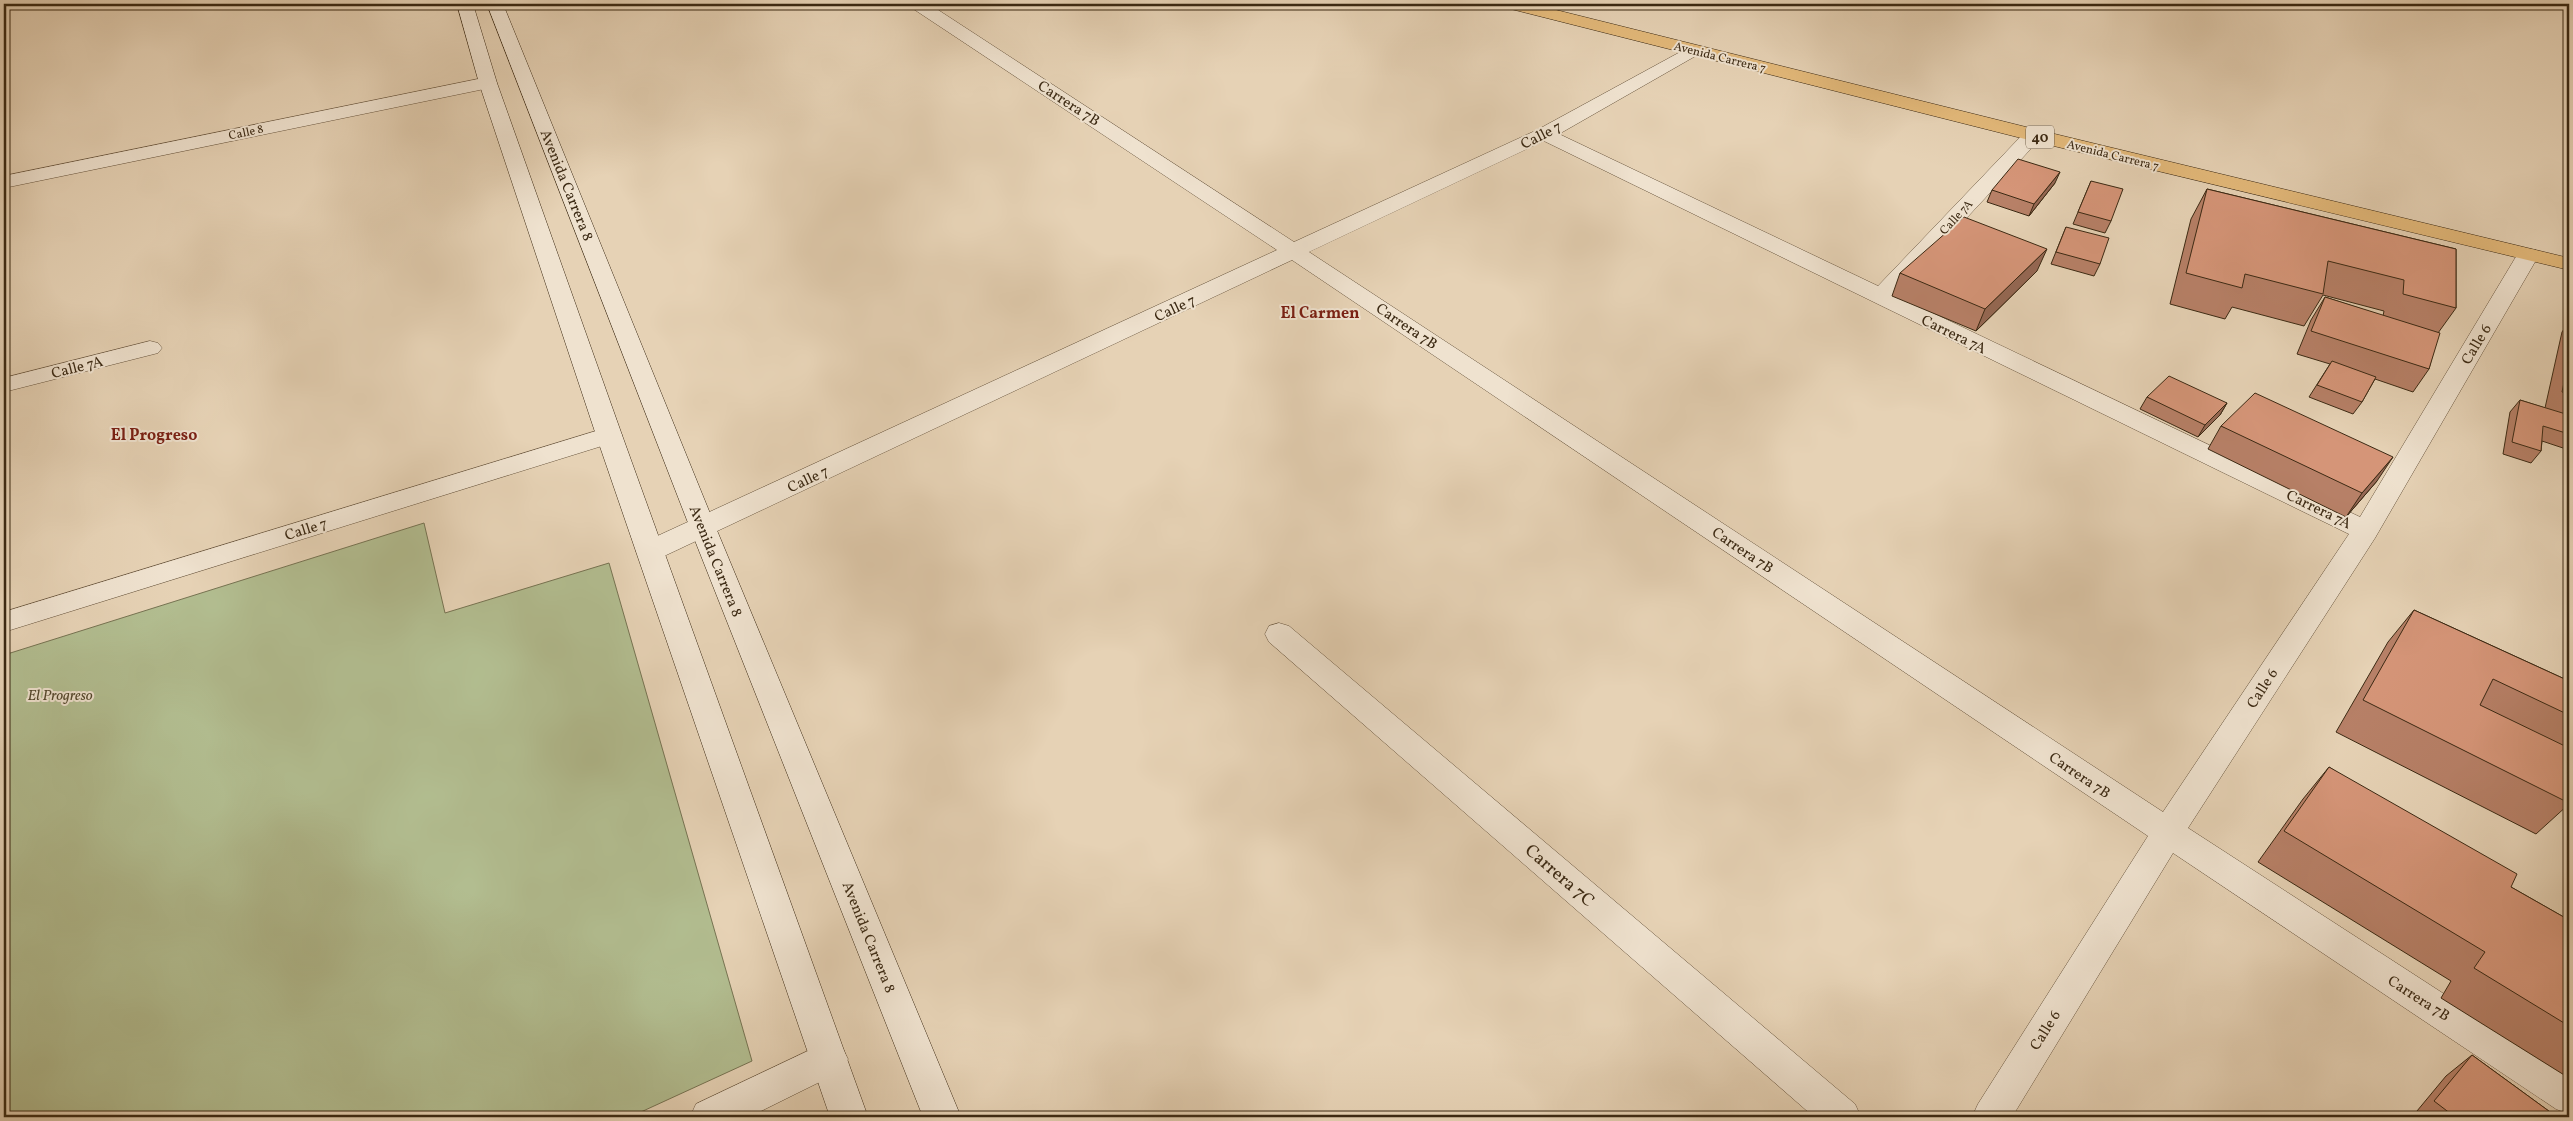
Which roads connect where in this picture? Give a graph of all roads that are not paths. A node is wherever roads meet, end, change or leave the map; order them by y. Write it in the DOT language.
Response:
graph roads {
  1 [pos="465,4"];
  2 [pos="495,4"];
  3 [pos="918,4"];
  4 [pos="1513,4"];
  5 [pos="1693,50"];
  6 [pos="488,83"];
  7 [pos="1544,134"];
  8 [pos="2033,135"];
  9 [pos="4,182"];
  10 [pos="1296,252"];
  11 [pos="2528,256"];
  12 [pos="2569,264"];
  13 [pos="1879,298"];
  14 [pos="150,348"];
  15 [pos="4,386"];
  16 [pos="609,435"];
  17 [pos="703,528"];
  18 [pos="2365,531"];
  19 [pos="650,551"];
  20 [pos="4,622"];
  21 [pos="1279,634"];
  22 [pos="2167,833"];
  23 [pos="829,1059"];
  24 [pos="2569,1096"];
  25 [pos="709,1117"];
  26 [pos="849,1117"];
  27 [pos="942,1117"];
  28 [pos="1842,1117"];
  29 [pos="1991,1117"];
  1 -- 6 [label="street"];
  2 -- 17 [label="street, Avenida Carrera 8"];
  3 -- 10 [label="street, Carrera 7B"];
  4 -- 5 [label="main road, Avenida Carrera 7 / 40"];
  5 -- 7 [label="street, Calle 7"];
  5 -- 8 [label="main road, Avenida Carrera 7 / 40"];
  6 -- 9 [label="street, Calle 8"];
  6 -- 16 [label="street"];
  7 -- 10 [label="street, Calle 7"];
  7 -- 13 [label="street, Carrera 7A"];
  8 -- 11 [label="main road, Avenida Carrera 7 / 40"];
  8 -- 13 [label="street, Calle 7A"];
  10 -- 17 [label="street, Calle 7"];
  10 -- 22 [label="street, Carrera 7B"];
  11 -- 12 [label="main road, Avenida Carrera 7 / 40"];
  11 -- 18 [label="street, Calle 6"];
  13 -- 18 [label="street, Carrera 7A"];
  14 -- 15 [label="street, Calle 7A"];
  16 -- 19 [label="street"];
  16 -- 20 [label="street, Calle 7"];
  17 -- 19 [label="street, Calle 7"];
  17 -- 27 [label="street, Avenida Carrera 8"];
  18 -- 22 [label="street, Calle 6"];
  19 -- 23 [label="street"];
  21 -- 28 [label="street, Carrera 7C"];
  22 -- 24 [label="street, Carrera 7B"];
  22 -- 29 [label="street, Calle 6"];
  23 -- 25 [label="street"];
  23 -- 26 [label="street"];
}
